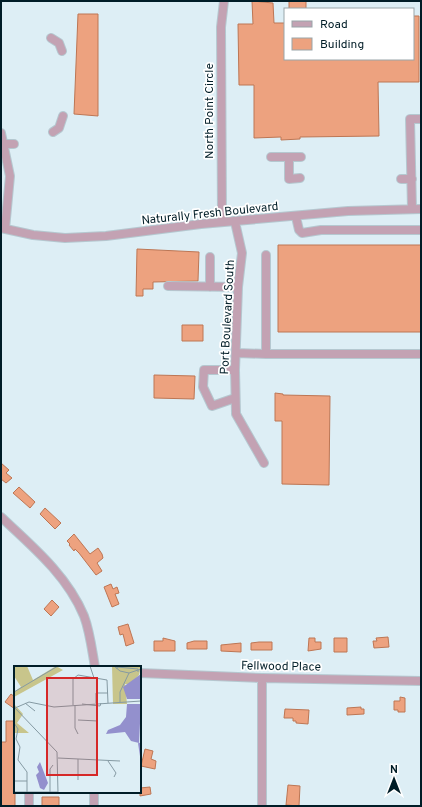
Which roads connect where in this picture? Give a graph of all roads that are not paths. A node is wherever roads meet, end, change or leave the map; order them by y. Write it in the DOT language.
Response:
graph roads {
  1 [pos="224,1"];
  2 [pos="51,38"];
  3 [pos="62,51"];
  4 [pos="63,116"];
  5 [pos="421,119"];
  6 [pos="53,132"];
  7 [pos="1,133"];
  8 [pos="3,144"];
  9 [pos="14,144"];
  10 [pos="271,157"];
  11 [pos="289,157"];
  12 [pos="301,157"];
  13 [pos="300,178"];
  14 [pos="401,179"];
  15 [pos="412,179"];
  16 [pos="221,180"];
  17 [pos="230,180"];
  18 [pos="412,209"];
  19 [pos="421,209"];
  20 [pos="296,217"];
  21 [pos="222,222"];
  22 [pos="235,222"];
  23 [pos="3,229"];
  24 [pos="421,230"];
  25 [pos="266,255"];
  26 [pos="210,257"];
  27 [pos="168,286"];
  28 [pos="210,287"];
  29 [pos="238,287"];
  30 [pos="236,353"];
  31 [pos="266,354"];
  32 [pos="421,354"];
  33 [pos="235,370"];
  34 [pos="235,398"];
  35 [pos="264,463"];
  36 [pos="1,517"];
  37 [pos="95,666"];
  38 [pos="141,673"];
  39 [pos="262,678"];
  40 [pos="421,681"];
  41 [pos="29,793"];
  42 [pos="94,793"];
  43 [pos="28,806"];
  44 [pos="94,806"];
  45 [pos="262,806"];
  1 -- 16 [label="street, North Point Circle"];
  2 -- 3 [label="street"];
  4 -- 6 [label="street"];
  5 -- 15 [label="street"];
  7 -- 8 [label="street"];
  8 -- 9 [label="street"];
  8 -- 23 [label="street"];
  10 -- 11 [label="street"];
  11 -- 12 [label="street"];
  11 -- 13 [label="street"];
  14 -- 15 [label="street"];
  15 -- 18 [label="street"];
  16 -- 17 [label="street"];
  16 -- 21 [label="street, North Point Circle"];
  18 -- 19 [label="street, Naturally Fresh Boulevard"];
  18 -- 20 [label="street, Naturally Fresh Boulevard"];
  20 -- 22 [label="street, Naturally Fresh Boulevard"];
  20 -- 24 [label="street"];
  21 -- 22 [label="street, Naturally Fresh Boulevard"];
  21 -- 23 [label="street, Naturally Fresh Boulevard"];
  22 -- 29 [label="street, Port Boulevard South"];
  25 -- 31 [label="street"];
  26 -- 28 [label="street"];
  27 -- 28 [label="street"];
  28 -- 29 [label="street"];
  29 -- 30 [label="street, Port Boulevard South"];
  30 -- 31 [label="street"];
  30 -- 33 [label="street, Port Boulevard South"];
  31 -- 32 [label="street"];
  33 -- 34 [label="street, Port Boulevard South"];
  33 -- 34 [label="street"];
  34 -- 35 [label="street, Port Boulevard South"];
  36 -- 37 [label="street"];
  38 -- 39 [label="street, Fellwood Place"];
  39 -- 40 [label="street, Fellwood Place"];
  39 -- 45 [label="street"];
  41 -- 43 [label="street"];
  42 -- 44 [label="street"];
}
